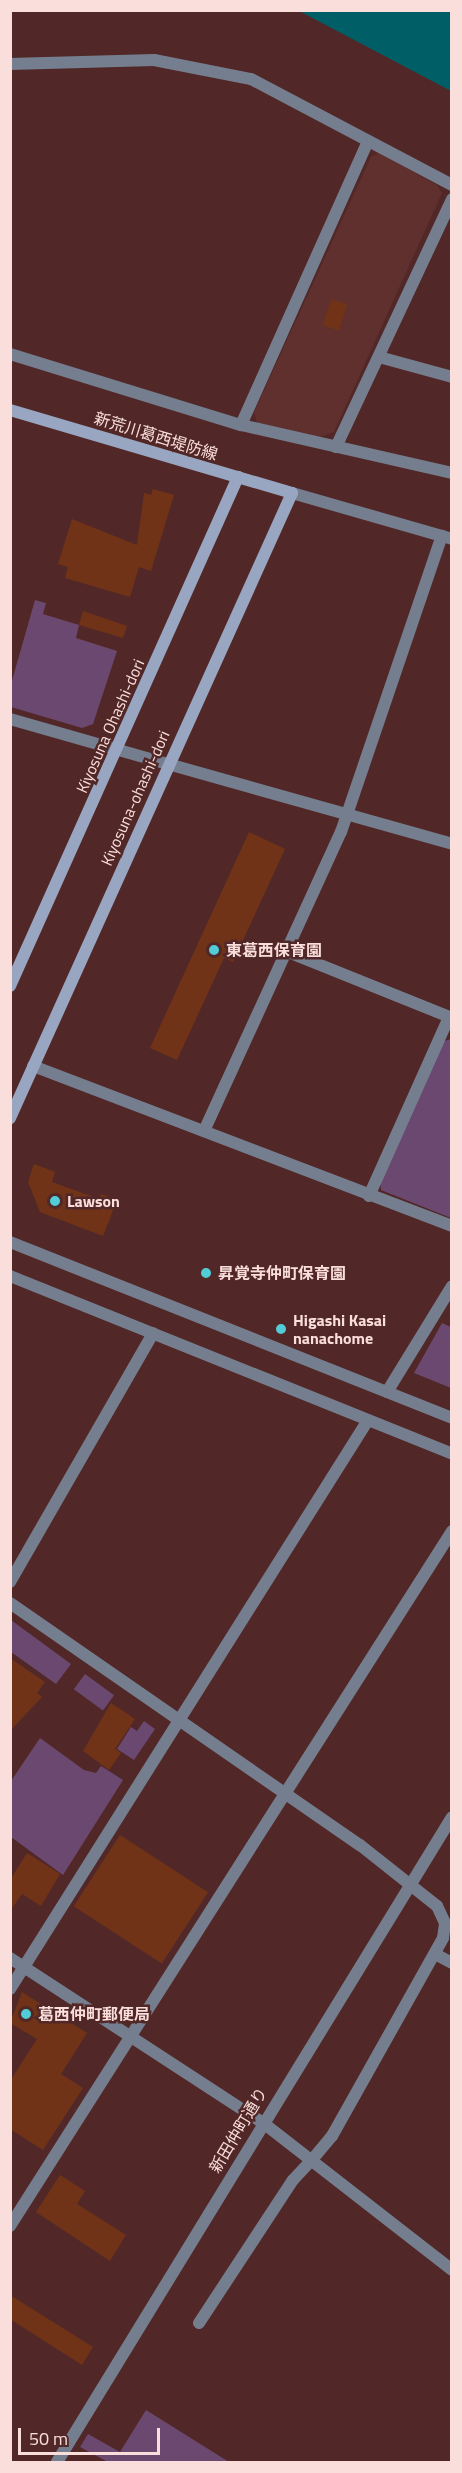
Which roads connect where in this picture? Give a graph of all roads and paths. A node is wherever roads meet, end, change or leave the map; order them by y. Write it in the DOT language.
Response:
graph roads {
  1 [pos="10,63"];
  2 [pos="368,141"];
  3 [pos="452,185"];
  4 [pos="452,200"];
  5 [pos="10,354"];
  6 [pos="379,357"];
  7 [pos="452,377"];
  8 [pos="10,410"];
  9 [pos="241,425"];
  10 [pos="336,447"];
  11 [pos="452,473"];
  12 [pos="238,477"];
  13 [pos="292,493"];
  14 [pos="447,538"];
  15 [pos="10,719"];
  16 [pos="118,749"];
  17 [pos="168,764"];
  18 [pos="347,815"];
  19 [pos="452,844"];
  20 [pos="288,952"];
  21 [pos="10,986"];
  22 [pos="450,1017"];
  23 [pos="33,1066"];
  24 [pos="10,1118"];
  25 [pos="204,1131"];
  26 [pos="369,1196"];
  27 [pos="452,1226"];
  28 [pos="10,1242"];
  29 [pos="10,1276"];
  30 [pos="452,1286"];
  31 [pos="153,1333"];
  32 [pos="387,1392"];
  33 [pos="452,1418"];
  34 [pos="368,1420"];
  35 [pos="452,1454"];
  36 [pos="452,1531"];
  37 [pos="10,1582"];
  38 [pos="10,1603"];
  39 [pos="179,1719"];
  40 [pos="285,1793"];
  41 [pos="452,1817"];
  42 [pos="411,1880"];
  43 [pos="437,1955"];
  44 [pos="10,1958"];
  45 [pos="452,1963"];
  46 [pos="25,1967"];
  47 [pos="10,1989"];
  48 [pos="130,2036"];
  49 [pos="262,2122"];
  50 [pos="311,2160"];
  51 [pos="10,2226"];
  52 [pos="452,2270"];
  53 [pos="199,2323"];
  54 [pos="57,2463"];
  1 -- 2 [label="street"];
  2 -- 3 [label="street"];
  2 -- 9 [label="street"];
  4 -- 6 [label="street"];
  5 -- 9 [label="street"];
  6 -- 7 [label="street"];
  6 -- 10 [label="street"];
  8 -- 12 [label="main road, 新荒川葛西堤防線"];
  9 -- 10 [label="street"];
  10 -- 11 [label="street"];
  12 -- 13 [label="main road, 新荒川葛西堤防線"];
  12 -- 16 [label="main road, Kiyosuna Ohashi-dori"];
  13 -- 14 [label="street"];
  13 -- 17 [label="main road, Kiyosuna-ohashi-dori"];
  14 -- 18 [label="street"];
  15 -- 16 [label="street"];
  16 -- 17 [label="street"];
  16 -- 21 [label="main road, Kiyosuna Ohashi-dori"];
  17 -- 18 [label="street"];
  17 -- 23 [label="main road, Kiyosuna-ohashi-dori"];
  18 -- 19 [label="street"];
  18 -- 20 [label="street"];
  20 -- 22 [label="street"];
  20 -- 25 [label="street"];
  22 -- 26 [label="street"];
  23 -- 24 [label="main road, Kiyosuna-ohashi-dori"];
  23 -- 25 [label="street"];
  25 -- 26 [label="street"];
  26 -- 27 [label="street"];
  28 -- 32 [label="street"];
  29 -- 31 [label="street"];
  30 -- 32 [label="street"];
  31 -- 34 [label="street"];
  31 -- 37 [label="street"];
  32 -- 33 [label="street"];
  34 -- 35 [label="street"];
  34 -- 39 [label="street"];
  36 -- 40 [label="street"];
  38 -- 39 [label="street"];
  39 -- 40 [label="street"];
  39 -- 46 [label="street"];
  40 -- 42 [label="street"];
  40 -- 48 [label="street"];
  41 -- 42 [label="street, 新田仲町通り"];
  42 -- 43 [label="street"];
  42 -- 49 [label="street, 新田仲町通り"];
  43 -- 45 [label="street"];
  43 -- 50 [label="street"];
  44 -- 46 [label="street"];
  46 -- 47 [label="street"];
  46 -- 48 [label="street"];
  48 -- 49 [label="street"];
  48 -- 51 [label="street"];
  49 -- 50 [label="street"];
  49 -- 54 [label="street, 新田仲町通り"];
  50 -- 52 [label="street"];
  50 -- 53 [label="street"];
}
